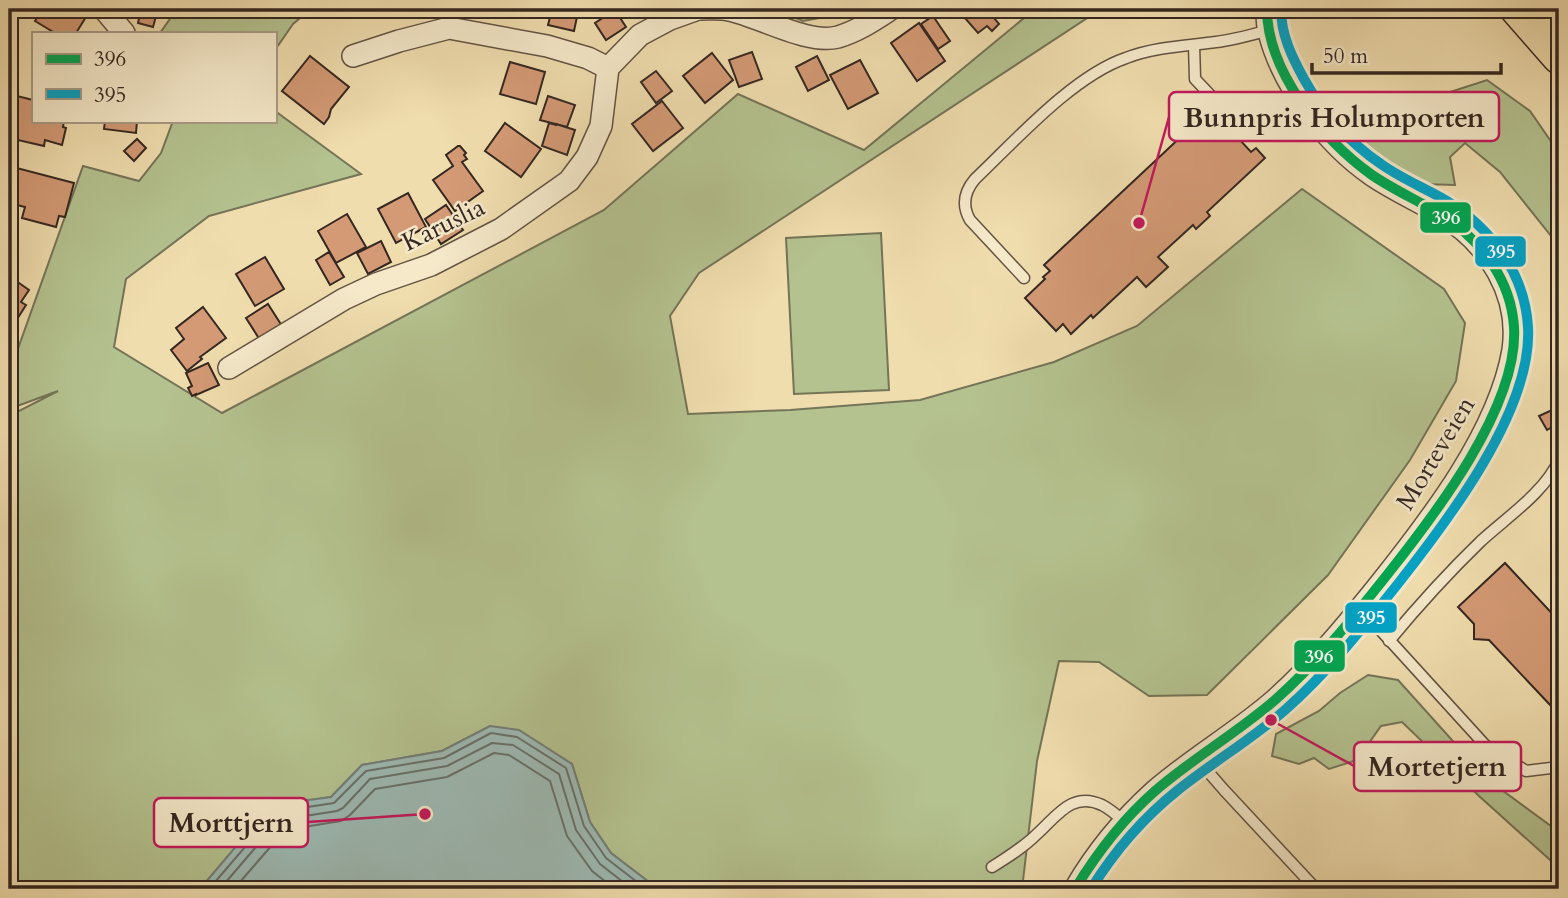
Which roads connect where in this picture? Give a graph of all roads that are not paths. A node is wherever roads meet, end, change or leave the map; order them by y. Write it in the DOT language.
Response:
graph roads {
  1 [pos="104,9"];
  2 [pos="700,9"];
  3 [pos="891,9"];
  4 [pos="1517,9"];
  5 [pos="1549,9"];
  6 [pos="1268,19"];
  7 [pos="1559,21"];
  8 [pos="123,32"];
  9 [pos="1194,45"];
  10 [pos="354,56"];
  11 [pos="1559,57"];
  12 [pos="608,68"];
  13 [pos="1246,133"];
  14 [pos="1024,278"];
  15 [pos="229,368"];
  16 [pos="1559,460"];
  17 [pos="1359,609"];
  18 [pos="1389,640"];
  19 [pos="1198,759"];
  20 [pos="1559,767"];
  21 [pos="1125,822"];
  22 [pos="992,867"];
  23 [pos="1075,889"];
  24 [pos="1316,889"];
  1 -- 8 [label="street"];
  2 -- 3 [label="street"];
  2 -- 12 [label="street"];
  4 -- 11 [label="main road"];
  5 -- 7 [label="main road"];
  6 -- 9 [label="lane"];
  6 -- 17 [label="street, Morteveien"];
  9 -- 13 [label="lane"];
  9 -- 14 [label="lane"];
  10 -- 12 [label="street"];
  12 -- 15 [label="street, Karuslia"];
  16 -- 18 [label="lane"];
  17 -- 18 [label="lane"];
  17 -- 19 [label="street, Morteveien"];
  18 -- 20 [label="lane"];
  19 -- 21 [label="street, Morteveien"];
  19 -- 24 [label="lane"];
  21 -- 22 [label="lane"];
  21 -- 23 [label="street, Morteveien"];
}
